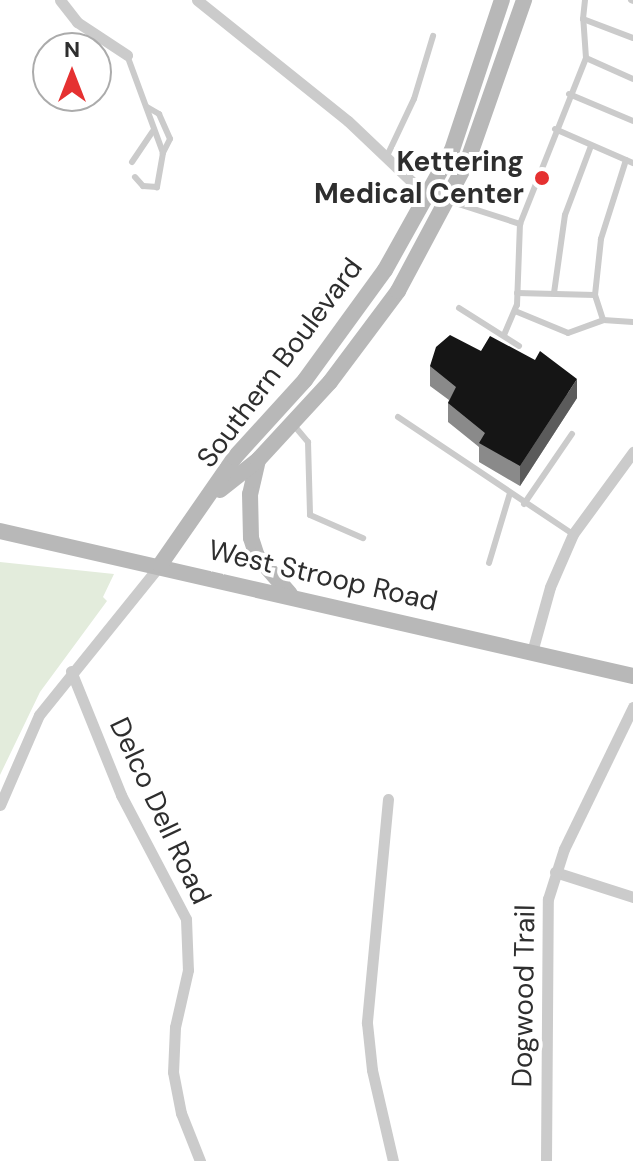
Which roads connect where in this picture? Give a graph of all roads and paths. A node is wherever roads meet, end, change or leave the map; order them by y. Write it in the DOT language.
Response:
graph roads {
  1 [pos="60,0"];
  2 [pos="197,0"];
  3 [pos="502,0"];
  4 [pos="524,0"];
  5 [pos="585,0"];
  6 [pos="583,19"];
  7 [pos="433,36"];
  8 [pos="633,38"];
  9 [pos="127,55"];
  10 [pos="586,58"];
  11 [pos="633,79"];
  12 [pos="569,94"];
  13 [pos="147,107"];
  14 [pos="633,121"];
  15 [pos="555,129"];
  16 [pos="153,131"];
  17 [pos="591,146"];
  18 [pos="163,153"];
  19 [pos="387,156"];
  20 [pos="132,162"];
  21 [pos="630,162"];
  22 [pos="135,177"];
  23 [pos="431,194"];
  24 [pos="449,201"];
  25 [pos="520,224"];
  26 [pos="517,293"];
  27 [pos="554,293"];
  28 [pos="595,295"];
  29 [pos="459,308"];
  30 [pos="515,311"];
  31 [pos="603,320"];
  32 [pos="633,322"];
  33 [pos="504,335"];
  34 [pos="519,346"];
  35 [pos="398,417"];
  36 [pos="292,423"];
  37 [pos="572,434"];
  38 [pos="633,452"];
  39 [pos="258,460"];
  40 [pos="510,493"];
  41 [pos="212,496"];
  42 [pos="524,504"];
  43 [pos="0,531"];
  44 [pos="573,534"];
  45 [pos="363,538"];
  46 [pos="489,563"];
  47 [pos="160,565"];
  48 [pos="290,594"];
  49 [pos="532,652"];
  50 [pos="71,671"];
  51 [pos="633,676"];
  52 [pos="633,707"];
  53 [pos="388,799"];
  54 [pos="0,803"];
  55 [pos="555,872"];
  56 [pos="633,897"];
  57 [pos="200,1161"];
  58 [pos="393,1161"];
  59 [pos="546,1161"];
  1 -- 9 [label="street"];
  2 -- 19 [label="street"];
  3 -- 23 [label="street, Southern Boulevard"];
  4 -- 24 [label="street, Southern Boulevard"];
  5 -- 6 [label="lane"];
  6 -- 8 [label="lane"];
  6 -- 10 [label="lane"];
  7 -- 19 [label="lane"];
  9 -- 13 [label="lane"];
  10 -- 11 [label="lane"];
  10 -- 12 [label="lane"];
  12 -- 14 [label="lane"];
  12 -- 15 [label="lane"];
  13 -- 16 [label="lane"];
  13 -- 18 [label="lane"];
  15 -- 17 [label="lane"];
  15 -- 25 [label="lane"];
  16 -- 18 [label="lane"];
  16 -- 20 [label="lane"];
  17 -- 21 [label="lane"];
  17 -- 27 [label="lane"];
  18 -- 22 [label="lane"];
  19 -- 23 [label="street"];
  21 -- 28 [label="lane"];
  23 -- 24 [label="street"];
  23 -- 41 [label="street, Southern Boulevard"];
  24 -- 25 [label="lane"];
  24 -- 36 [label="street, Southern Boulevard"];
  25 -- 26 [label="lane"];
  26 -- 27 [label="lane"];
  26 -- 30 [label="lane"];
  27 -- 28 [label="lane"];
  28 -- 31 [label="lane"];
  29 -- 33 [label="lane"];
  30 -- 31 [label="lane"];
  30 -- 33 [label="lane"];
  31 -- 32 [label="lane"];
  33 -- 34 [label="lane"];
  35 -- 40 [label="lane"];
  36 -- 39 [label="street, Southern Boulevard"];
  36 -- 45 [label="lane"];
  37 -- 42 [label="lane"];
  38 -- 44 [label="street"];
  39 -- 41 [label="street, Southern Boulevard"];
  39 -- 48 [label="street"];
  40 -- 42 [label="lane"];
  40 -- 46 [label="lane"];
  41 -- 47 [label="street, Southern Boulevard"];
  42 -- 44 [label="lane"];
  43 -- 47 [label="street, West Stroop Road"];
  44 -- 49 [label="street"];
  47 -- 48 [label="street, West Stroop Road"];
  47 -- 50 [label="street, Southern Boulevard"];
  48 -- 49 [label="street, West Stroop Road"];
  49 -- 51 [label="street, West Stroop Road"];
  50 -- 54 [label="street, Southern Boulevard"];
  50 -- 57 [label="street, Delco Dell Road"];
  52 -- 55 [label="street, Dogwood Trail"];
  53 -- 58 [label="street"];
  55 -- 56 [label="street"];
  55 -- 59 [label="street, Dogwood Trail"];
}
